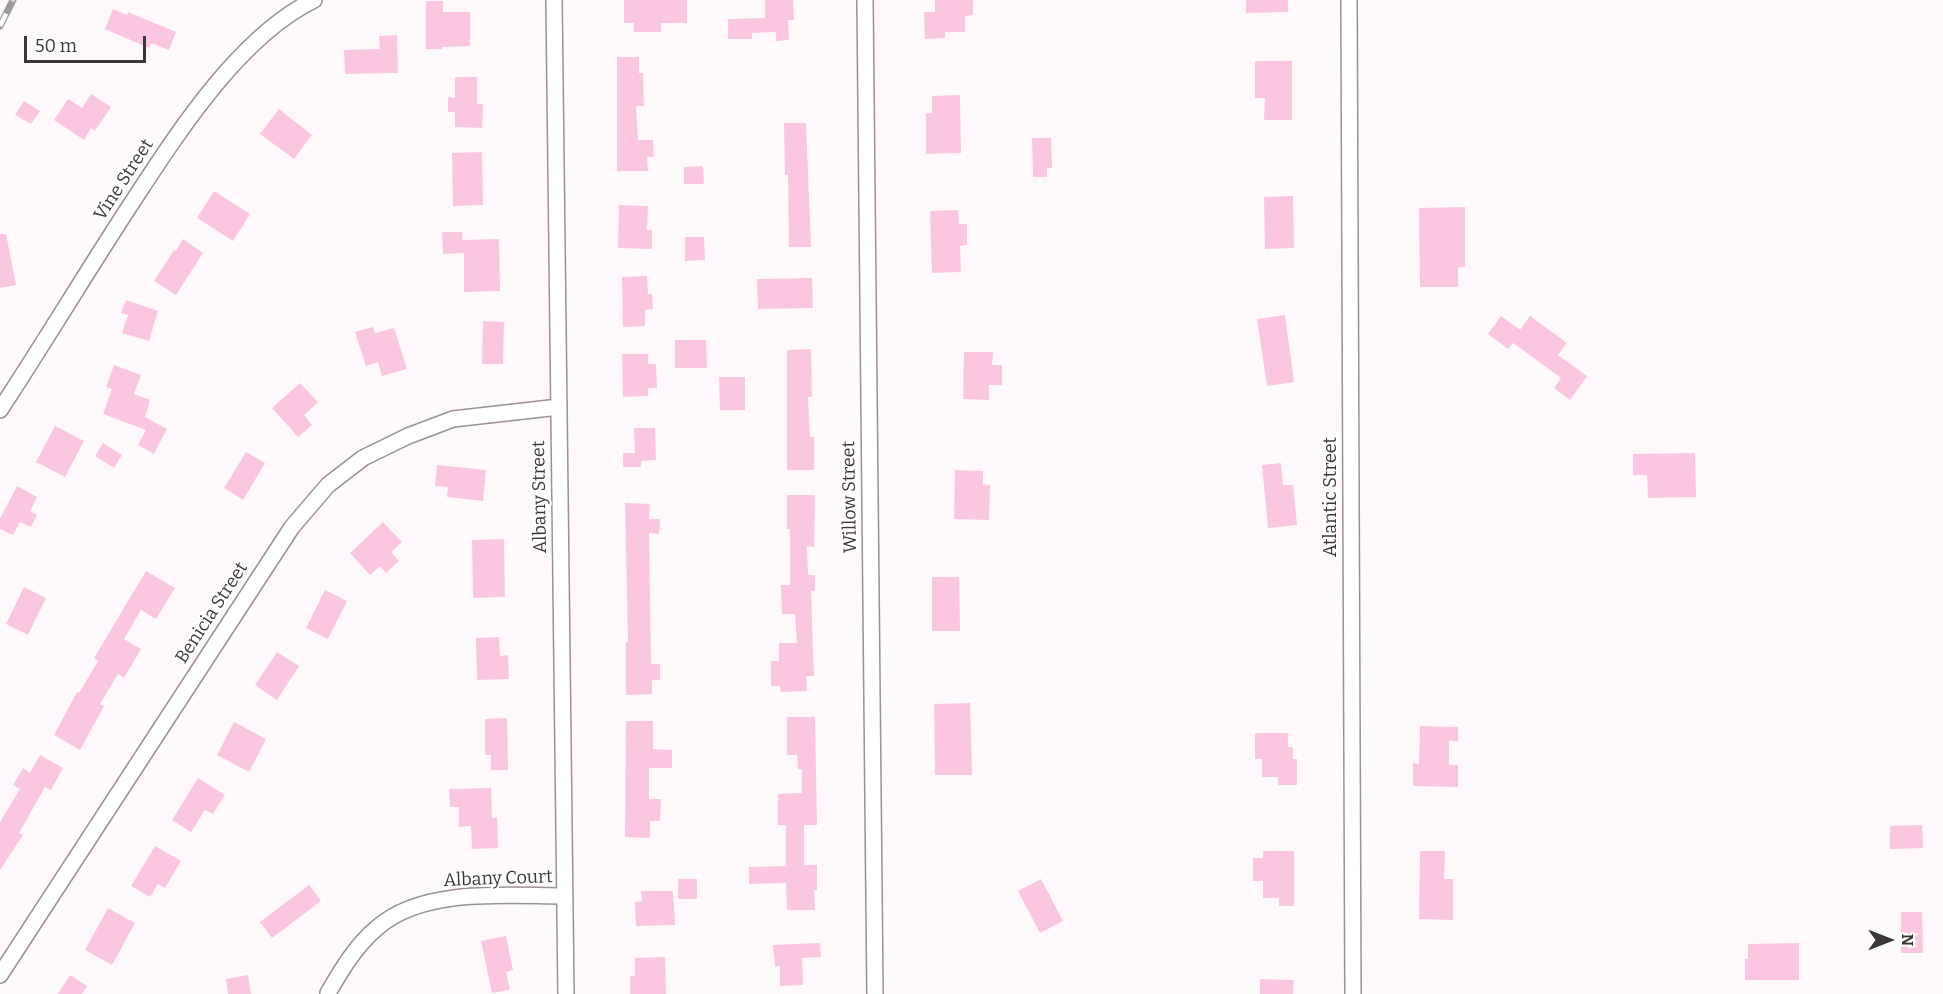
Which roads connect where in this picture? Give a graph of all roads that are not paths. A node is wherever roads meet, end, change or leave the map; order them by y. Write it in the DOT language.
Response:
graph roads {
  1 [pos="314,0"];
  2 [pos="554,0"];
  3 [pos="865,0"];
  4 [pos="1349,0"];
  5 [pos="559,407"];
  6 [pos="0,410"];
  7 [pos="565,896"];
  8 [pos="0,975"];
  9 [pos="328,993"];
  10 [pos="566,994"];
  11 [pos="875,994"];
  12 [pos="1353,994"];
  1 -- 6 [label="street, Vine Street"];
  2 -- 5 [label="street, Albany Street"];
  3 -- 11 [label="street, Willow Street"];
  4 -- 12 [label="street, Atlantic Street"];
  5 -- 7 [label="street, Albany Street"];
  5 -- 8 [label="street, Benicia Street"];
  7 -- 9 [label="street, Albany Court"];
  7 -- 10 [label="street, Albany Street"];
}
